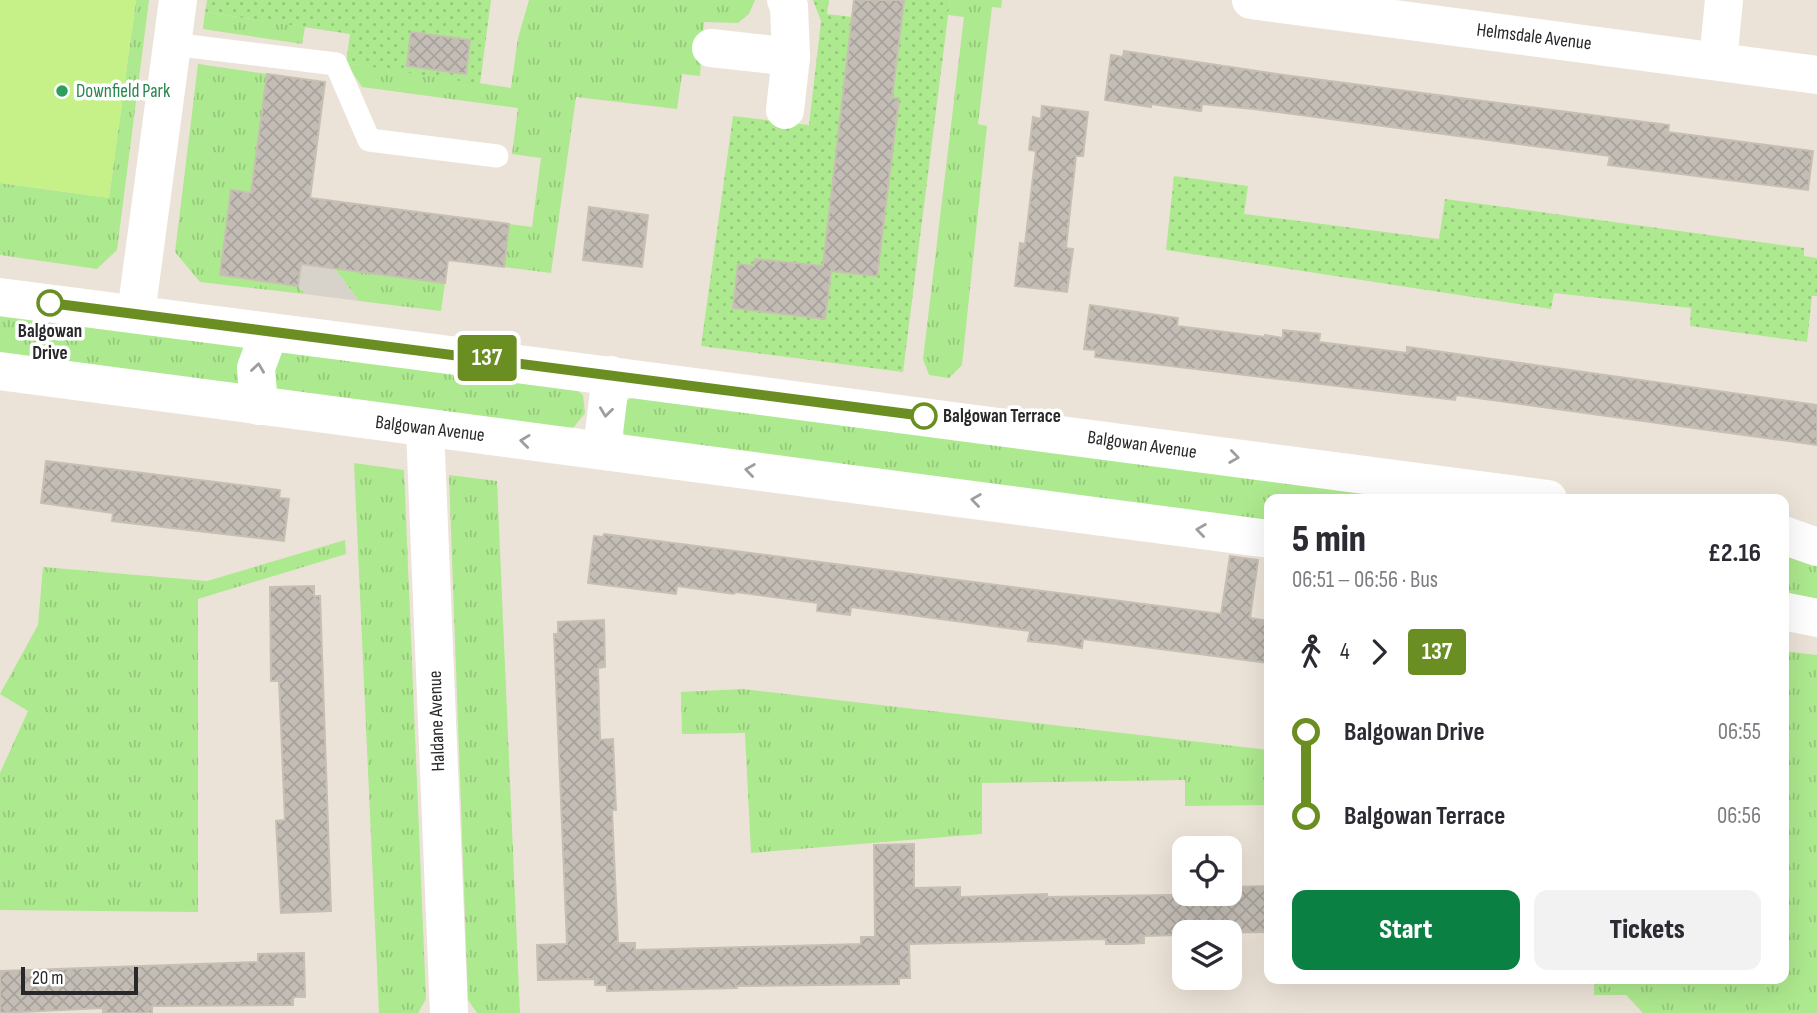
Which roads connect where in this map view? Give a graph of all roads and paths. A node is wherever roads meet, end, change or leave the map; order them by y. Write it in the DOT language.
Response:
graph roads {
  1 [pos="178,0"];
  2 [pos="786,0"];
  3 [pos="1251,0"];
  4 [pos="1724,0"];
  5 [pos="172,44"];
  6 [pos="710,48"];
  7 [pos="791,57"];
  8 [pos="1718,61"];
  9 [pos="1817,75"];
  10 [pos="785,110"];
  11 [pos="496,156"];
  12 [pos="0,297"];
  13 [pos="136,314"];
  14 [pos="269,333"];
  15 [pos="0,370"];
  16 [pos="611,375"];
  17 [pos="259,406"];
  18 [pos="425,429"];
  19 [pos="601,449"];
  20 [pos="1510,494"];
  21 [pos="1789,537"];
  22 [pos="1264,538"];
  23 [pos="1817,547"];
  24 [pos="1789,612"];
  25 [pos="1817,618"];
  26 [pos="449,1013"];
  1 -- 5 [label="street"];
  2 -- 7 [label="street"];
  3 -- 8 [label="street, Helmsdale Avenue"];
  4 -- 8 [label="street"];
  5 -- 11 [label="lane"];
  5 -- 13 [label="street"];
  6 -- 7 [label="street"];
  7 -- 10 [label="street"];
  8 -- 9 [label="street, Helmsdale Avenue"];
  12 -- 13 [label="street, Balgowan Avenue"];
  13 -- 14 [label="street, Balgowan Avenue"];
  14 -- 16 [label="street, Balgowan Avenue"];
  17 -- 14 [label="street, one-way"];
  15 -- 17 [label="street, Balgowan Avenue"];
  16 -- 19 [label="street, one-way"];
  16 -- 20 [label="street, Balgowan Avenue, one-way"];
  17 -- 18 [label="street, Balgowan Avenue"];
  19 -- 18 [label="street, Balgowan Avenue, one-way"];
  18 -- 26 [label="street, Haldane Avenue"];
  22 -- 19 [label="street, Balgowan Avenue, one-way"];
  21 -- 23 [label="street"];
  24 -- 25 [label="street"];
}
